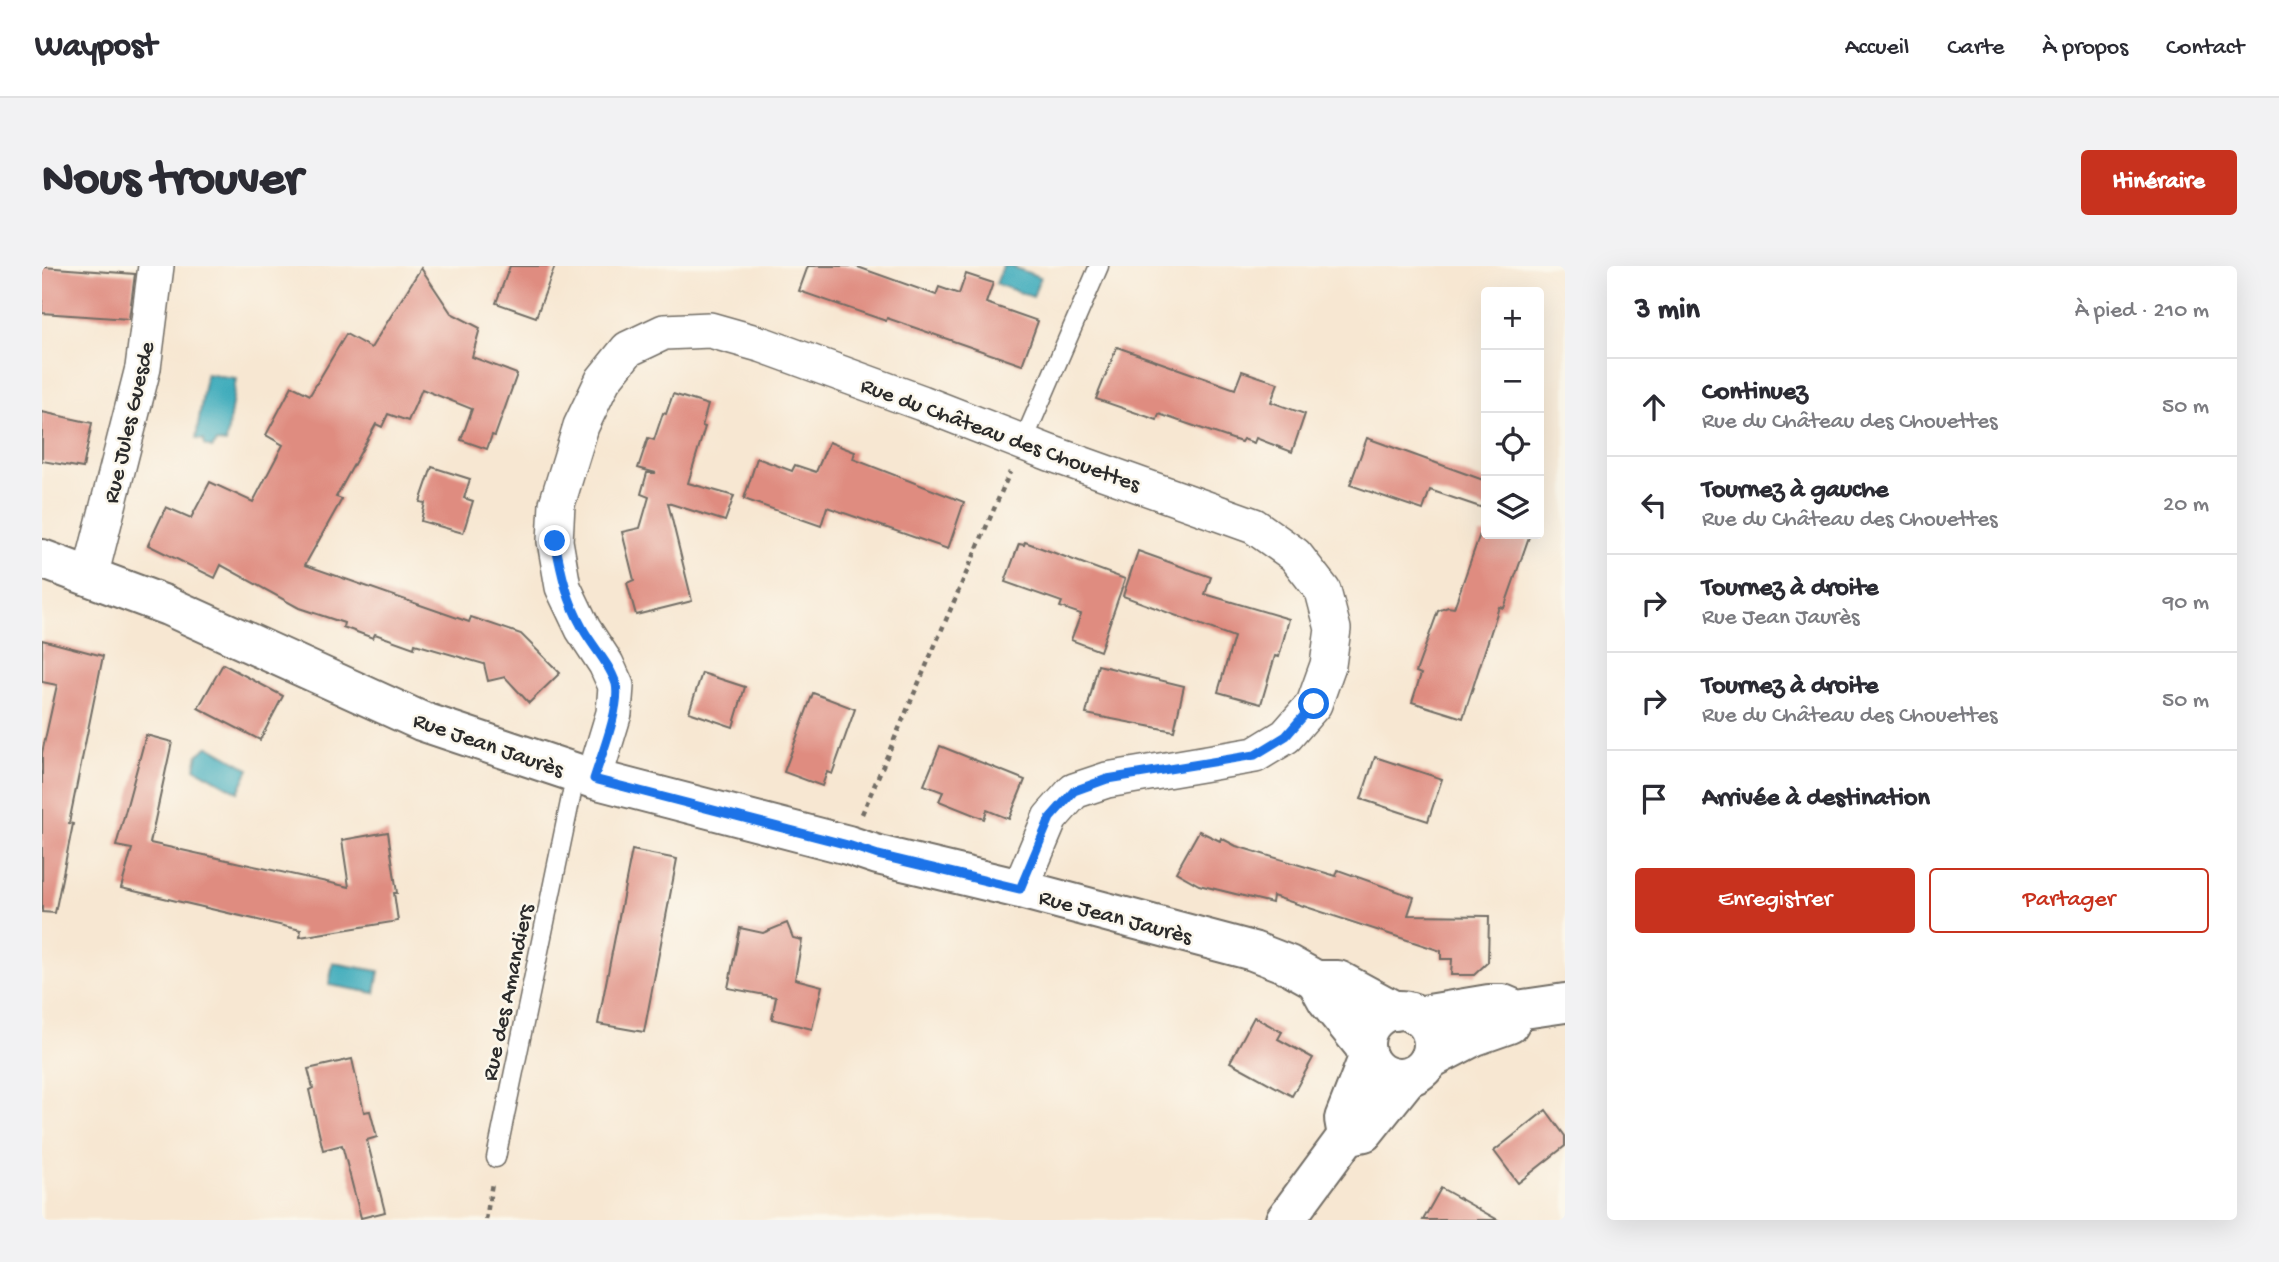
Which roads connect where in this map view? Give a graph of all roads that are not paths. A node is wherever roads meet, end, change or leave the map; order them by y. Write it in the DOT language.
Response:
graph roads {
  1 [pos="156,266"];
  2 [pos="1099,266"];
  3 [pos="1023,442"];
  4 [pos="42,559"];
  5 [pos="90,576"];
  6 [pos="585,776"];
  7 [pos="1020,889"];
  8 [pos="1316,980"];
  9 [pos="1565,1003"];
  10 [pos="1517,1010"];
  11 [pos="1406,1013"];
  12 [pos="1367,1052"];
  13 [pos="1419,1069"];
  14 [pos="1348,1136"];
  15 [pos="496,1158"];
  16 [pos="1285,1220"];
  1 -- 5 [label="street, Rue Jules Guesde"];
  2 -- 3 [label="lane"];
  3 -- 6 [label="street, Rue du Château des Chouettes"];
  3 -- 7 [label="street, Rue du Château des Chouettes"];
  4 -- 5 [label="street, Rue Jean Jaurès"];
  5 -- 6 [label="street, Rue Jean Jaurès"];
  6 -- 7 [label="street, Rue Jean Jaurès"];
  6 -- 15 [label="lane, Rue des Amandiers"];
  7 -- 8 [label="street, Rue Jean Jaurès"];
  8 -- 11 [label="street, Rue Jean Jaurès"];
  8 -- 12 [label="street, Rue Jean Jaurès"];
  9 -- 10 [label="street"];
  10 -- 11 [label="street"];
  10 -- 13 [label="street"];
  11 -- 12 [label="street"];
  11 -- 13 [label="street"];
  12 -- 13 [label="street"];
  12 -- 14 [label="street"];
  13 -- 14 [label="street"];
  14 -- 16 [label="street"];
}
